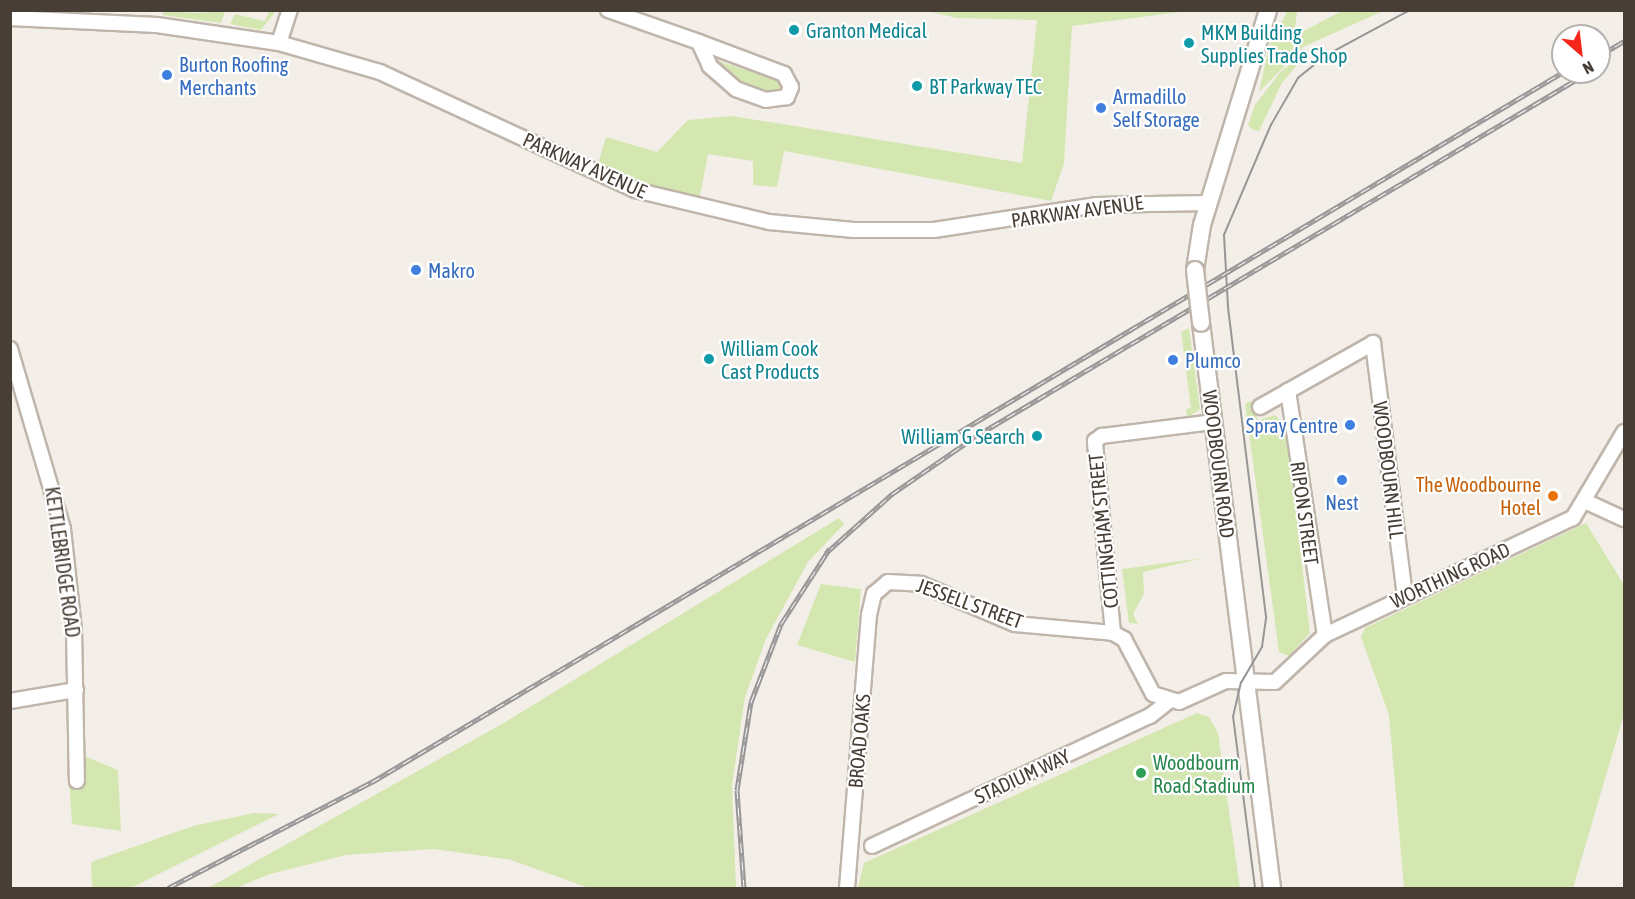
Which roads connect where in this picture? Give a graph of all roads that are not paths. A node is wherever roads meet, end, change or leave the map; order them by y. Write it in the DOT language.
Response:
graph roads {
  1 [pos="290,10"];
  2 [pos="608,10"];
  3 [pos="1268,10"];
  4 [pos="1275,10"];
  5 [pos="10,18"];
  6 [pos="699,42"];
  7 [pos="279,43"];
  8 [pos="1257,47"];
  9 [pos="1209,203"];
  10 [pos="10,349"];
  11 [pos="1288,391"];
  12 [pos="1260,407"];
  13 [pos="1213,422"];
  14 [pos="1624,432"];
  15 [pos="1587,502"];
  16 [pos="1624,519"];
  17 [pos="874,594"];
  18 [pos="1405,596"];
  19 [pos="1113,633"];
  20 [pos="1325,635"];
  21 [pos="1246,684"];
  22 [pos="76,690"];
  23 [pos="10,701"];
  24 [pos="1168,702"];
  25 [pos="77,781"];
  26 [pos="872,846"];
  27 [pos="847,888"];
  28 [pos="1272,888"];
  1 -- 7 [label="street"];
  2 -- 6 [label="street"];
  3 -- 8 [label="street, WOODBOURN ROAD"];
  4 -- 8 [label="street, WOODBOURN ROAD"];
  5 -- 7 [label="street, PARKWAY AVENUE"];
  6 -- 6 [label="street"];
  7 -- 9 [label="street, PARKWAY AVENUE"];
  8 -- 9 [label="street, WOODBOURN ROAD"];
  9 -- 13 [label="street, WOODBOURN ROAD, bridge"];
  10 -- 22 [label="street, KETTLEBRIDGE ROAD"];
  11 -- 12 [label="street"];
  11 -- 18 [label="street, WOODBOURN HILL"];
  11 -- 20 [label="street, RIPON STREET"];
  13 -- 19 [label="street, COTTINGHAM STREET"];
  13 -- 21 [label="street, WOODBOURN ROAD"];
  14 -- 15 [label="street, WORTHING ROAD"];
  15 -- 16 [label="street"];
  15 -- 18 [label="street, WORTHING ROAD"];
  17 -- 19 [label="street, JESSELL STREET"];
  17 -- 27 [label="street, BROAD OAKS"];
  18 -- 20 [label="street, WORTHING ROAD"];
  19 -- 24 [label="street"];
  20 -- 21 [label="street, WORTHING ROAD"];
  21 -- 24 [label="street"];
  21 -- 28 [label="street, WOODBOURN ROAD"];
  22 -- 23 [label="street"];
  22 -- 25 [label="street, KETTLEBRIDGE ROAD"];
  24 -- 26 [label="street, STADIUM WAY"];
}
